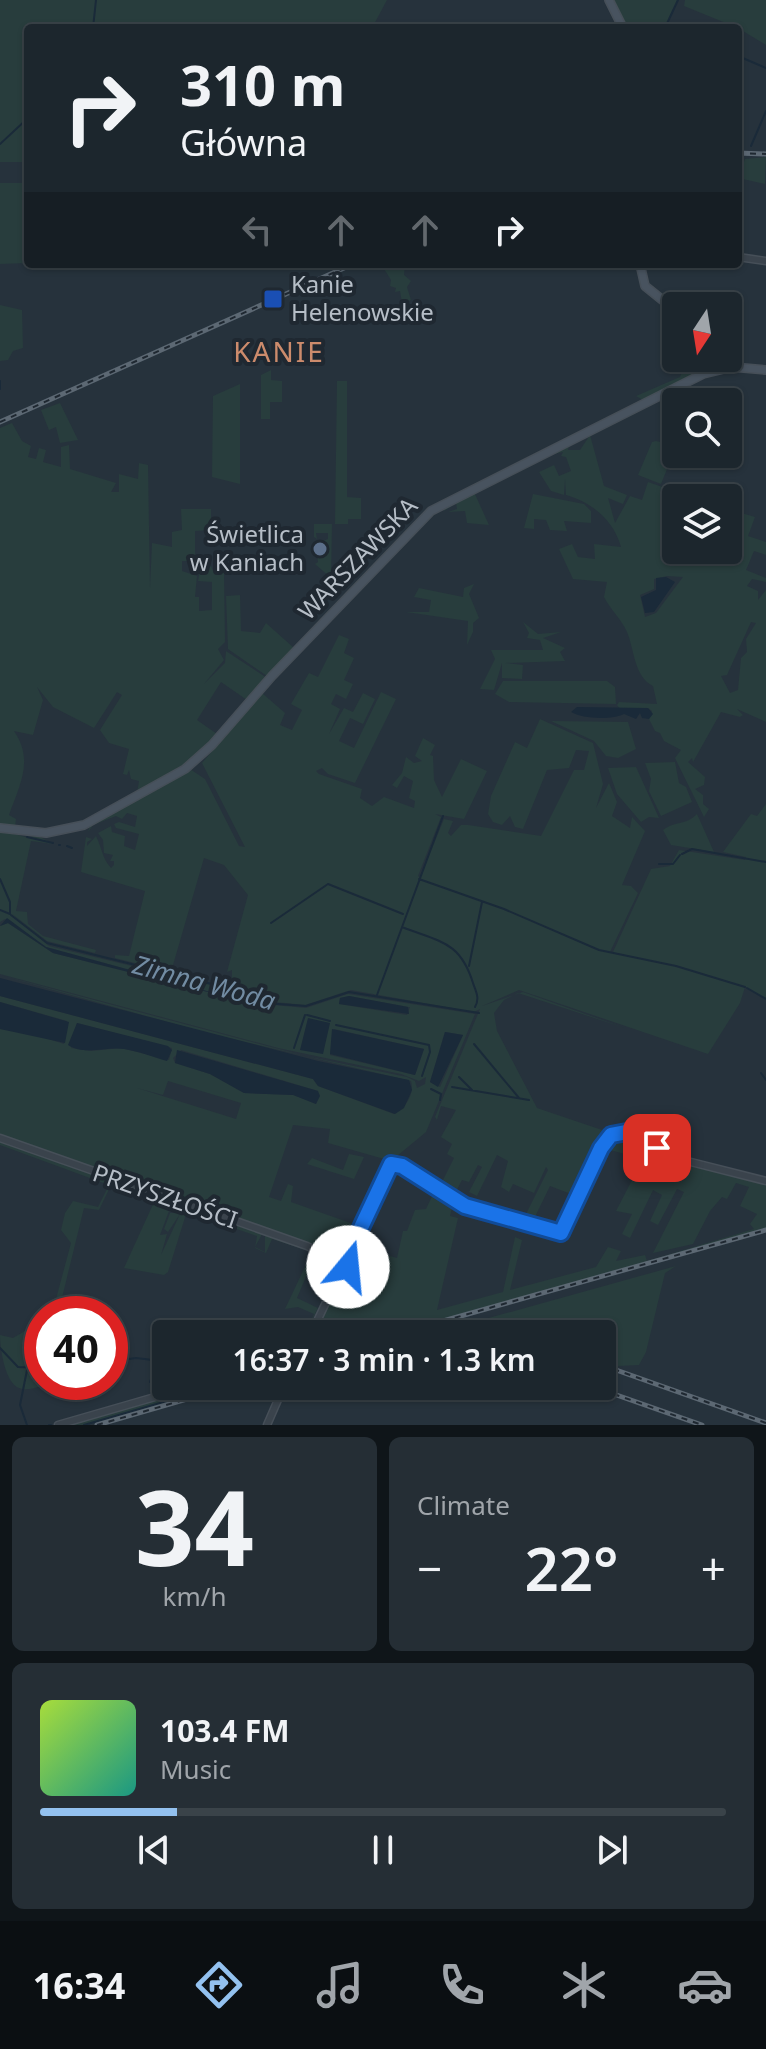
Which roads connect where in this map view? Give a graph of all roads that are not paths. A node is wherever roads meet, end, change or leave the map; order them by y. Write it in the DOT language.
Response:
graph roads {
  1 [pos="609,0"];
  2 [pos="621,24"];
  3 [pos="742,258"];
  4 [pos="766,261"];
  5 [pos="641,268"];
  6 [pos="662,300"];
  7 [pos="742,369"];
  8 [pos="765,370"];
  9 [pos="717,372"];
  10 [pos="0,828"];
  11 [pos="0,1138"];
  12 [pos="766,1181"];
  13 [pos="343,1263"];
  14 [pos="318,1320"];
  15 [pos="152,1398"];
  16 [pos="278,1400"];
  17 [pos="58,1425"];
  18 [pos="267,1425"];
  1 -- 2 [label="main road"];
  3 -- 4 [label="street"];
  5 -- 6 [label="main road"];
  7 -- 8 [label="main road, WARSZAWSKA"];
  9 -- 10 [label="main road, WARSZAWSKA"];
  11 -- 13 [label="street, PRZYSZŁOŚCI"];
  12 -- 13 [label="street"];
  13 -- 14 [label="street"];
  15 -- 17 [label="street"];
  16 -- 18 [label="street"];
}
